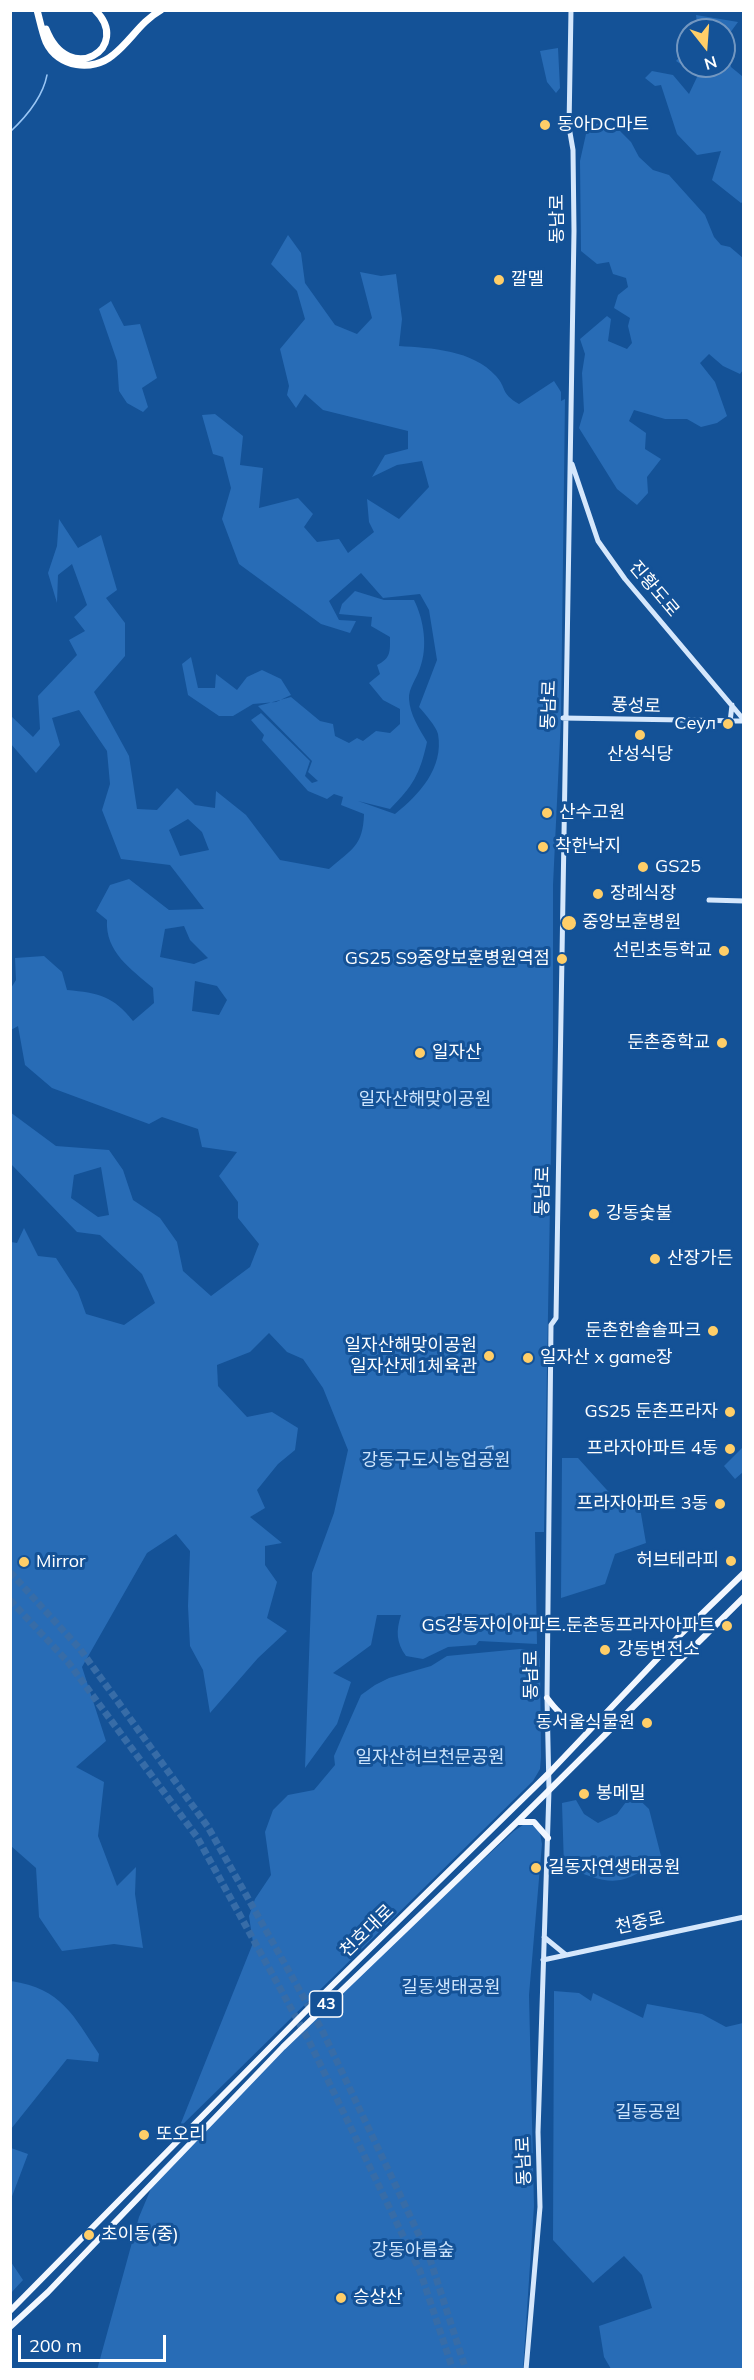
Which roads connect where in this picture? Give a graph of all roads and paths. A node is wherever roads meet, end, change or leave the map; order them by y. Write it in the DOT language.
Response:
graph roads {
  1 [pos="39,10"];
  2 [pos="94,10"];
  3 [pos="161,10"];
  4 [pos="571,10"];
  5 [pos="570,460"];
  6 [pos="732,705"];
  7 [pos="563,718"];
  8 [pos="744,721"];
  9 [pos="730,722"];
  10 [pos="709,900"];
  11 [pos="744,901"];
  12 [pos="744,1573"];
  13 [pos="744,1597"];
  14 [pos="547,1698"];
  15 [pos="603,1718"];
  16 [pos="549,1773"];
  17 [pos="549,1790"];
  18 [pos="517,1822"];
  19 [pos="548,1838"];
  20 [pos="744,1917"];
  21 [pos="544,1937"];
  22 [pos="566,1954"];
  23 [pos="543,1960"];
  24 [pos="10,2311"];
  25 [pos="10,2327"];
  26 [pos="526,2370"];
  1 -- 2 [label="highway"];
  1 -- 3 [label="highway"];
  4 -- 5 [label="main road, 동남로"];
  5 -- 6 [label="main road, 진황도로"];
  5 -- 7 [label="main road, 동남로"];
  6 -- 8 [label="main road, 진황도로"];
  6 -- 9 [label="main road"];
  7 -- 9 [label="main road, 풍성로"];
  7 -- 14 [label="main road, 동남로"];
  8 -- 9 [label="main road, 풍성로"];
  10 -- 11 [label="main road"];
  12 -- 15 [label="main road, 천호대로 / 43"];
  13 -- 17 [label="main road, 천호대로 / 43"];
  14 -- 15 [label="main road"];
  14 -- 16 [label="main road, 동남로"];
  15 -- 16 [label="main road, 천호대로 / 43"];
  16 -- 17 [label="main road, 동남로"];
  16 -- 24 [label="main road, 천호대로 / 43"];
  17 -- 18 [label="main road, 천호대로 / 43"];
  17 -- 19 [label="main road, 동남로"];
  18 -- 19 [label="main road"];
  18 -- 25 [label="main road, 천호대로 / 43"];
  19 -- 21 [label="main road, 동남로"];
  20 -- 22 [label="main road, 천중로"];
  21 -- 22 [label="main road"];
  21 -- 23 [label="main road, 동남로"];
  22 -- 23 [label="main road, 천중로"];
  23 -- 26 [label="main road, 동남로"];
}
